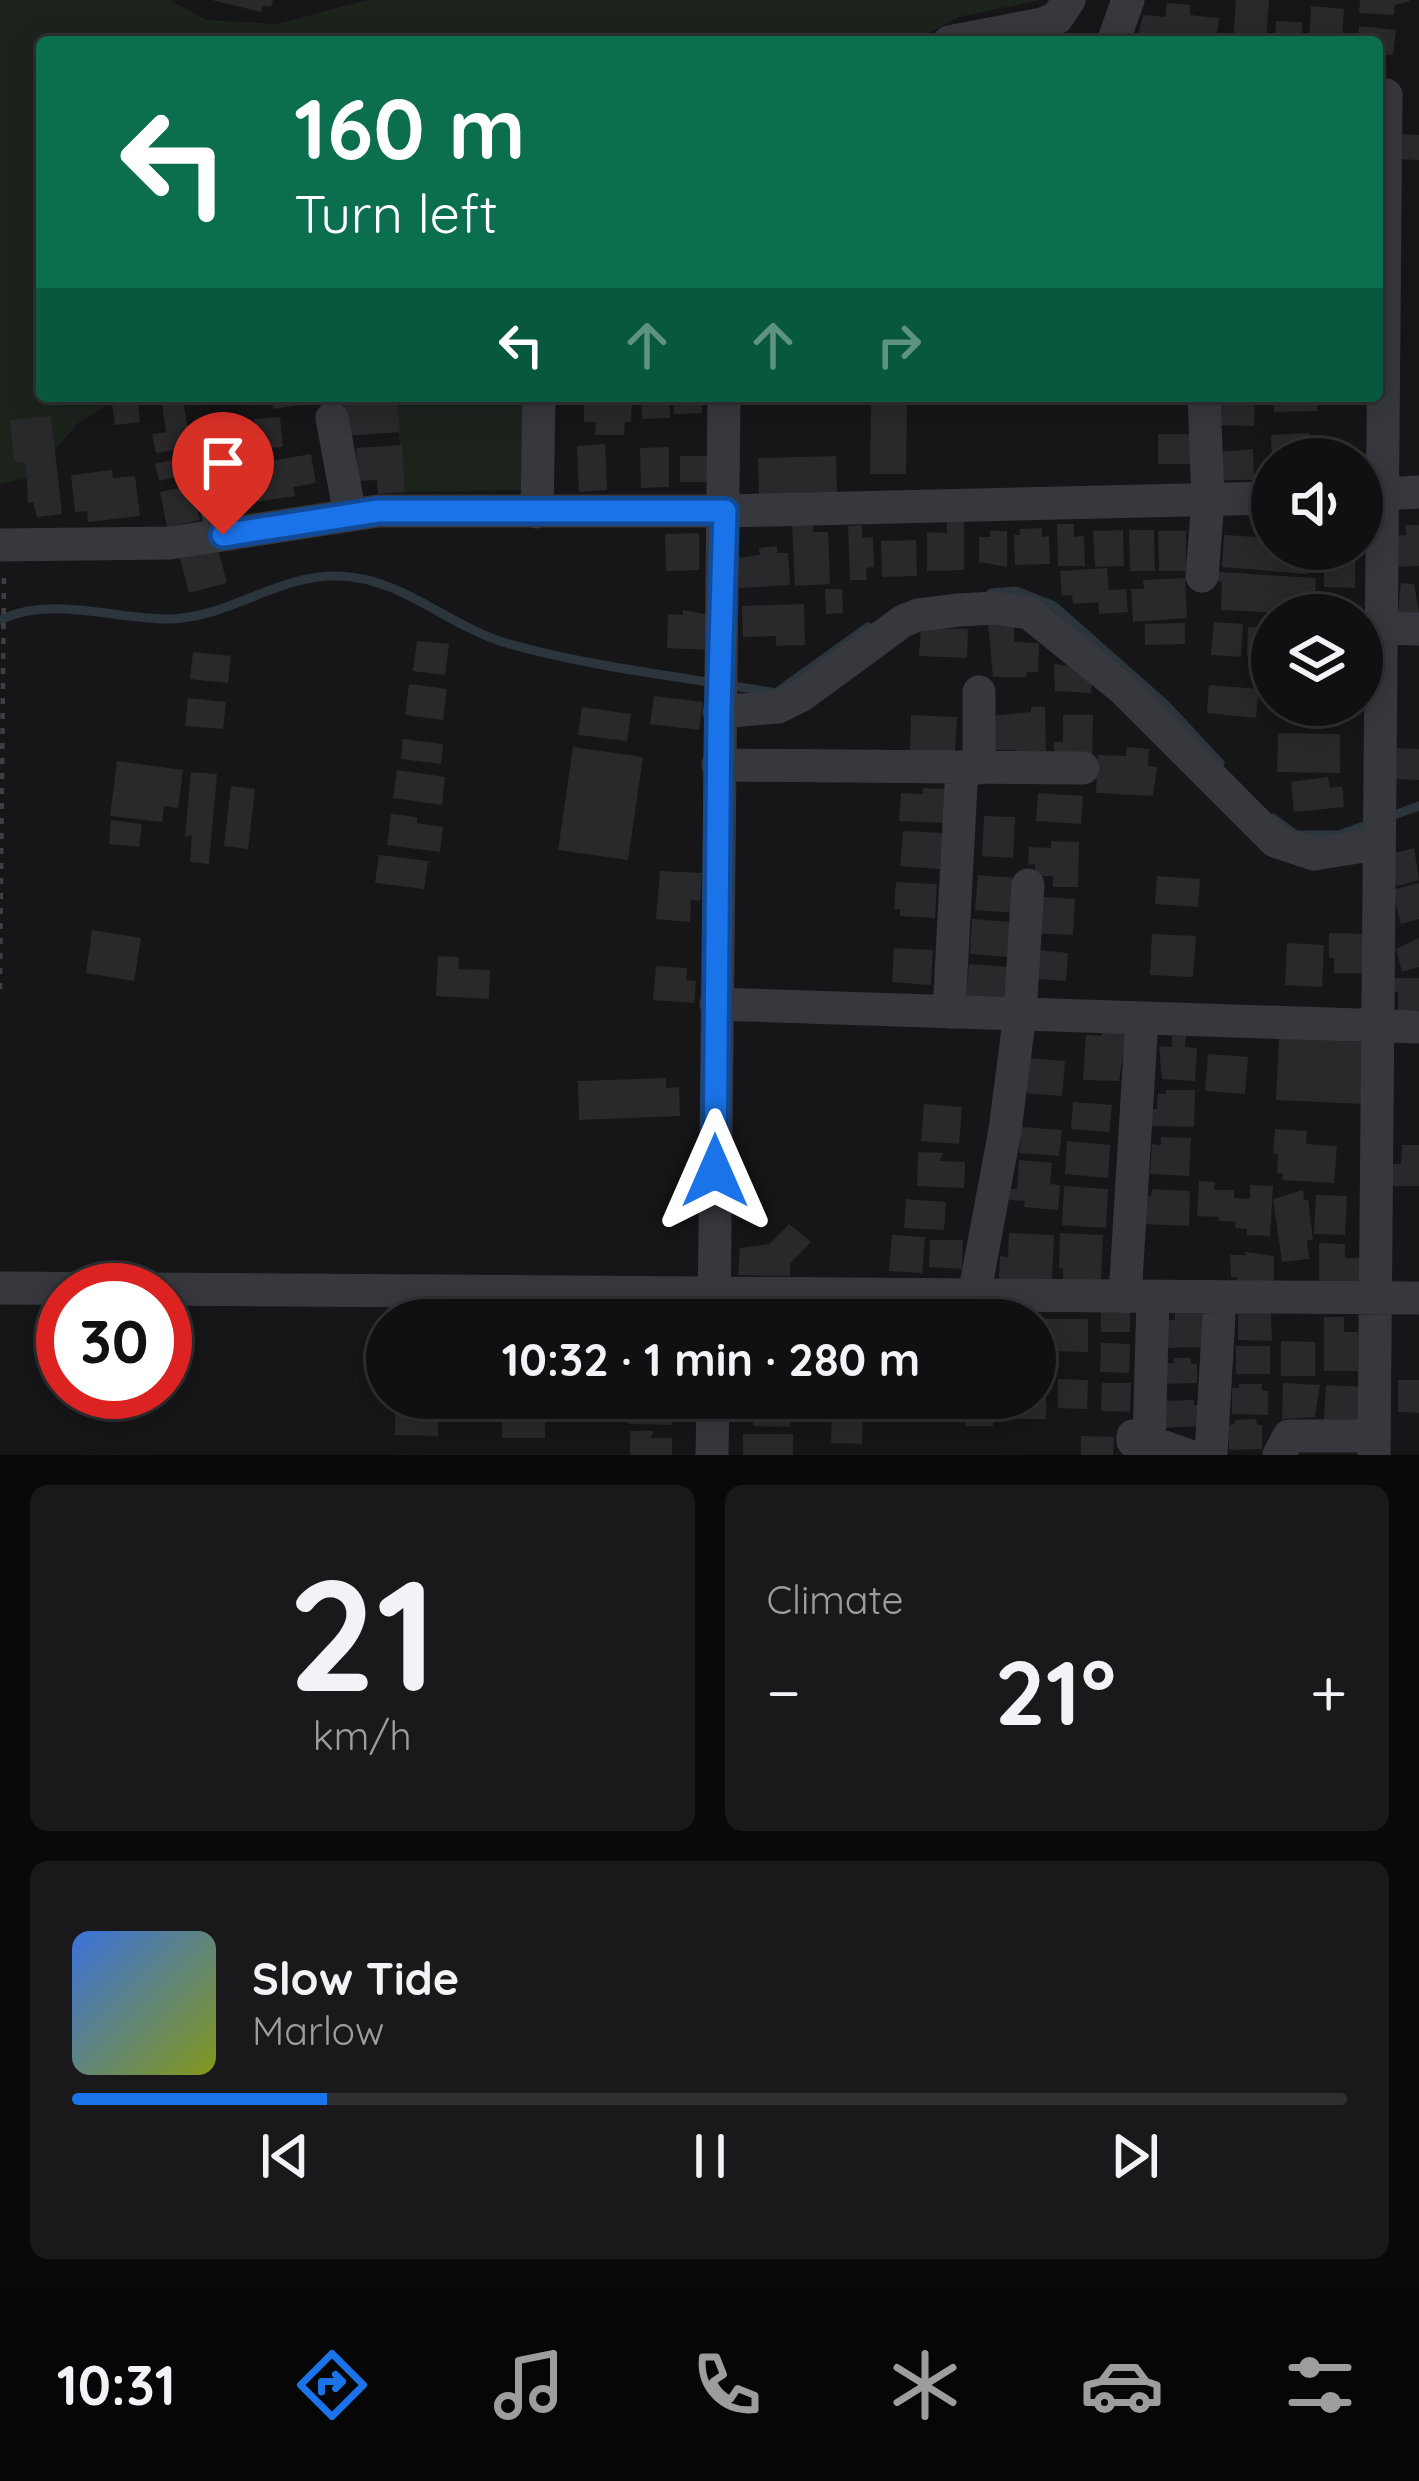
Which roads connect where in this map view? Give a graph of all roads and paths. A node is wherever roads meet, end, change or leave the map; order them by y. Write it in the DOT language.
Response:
graph roads {
  1 [pos="1069,0"];
  2 [pos="1128,0"];
  3 [pos="980,36"];
  4 [pos="1115,36"];
  5 [pos="1394,96"];
  6 [pos="1383,287"];
  7 [pos="539,402"];
  8 [pos="724,402"];
  9 [pos="1204,402"];
  10 [pos="1376,402"];
  11 [pos="332,418"];
  12 [pos="1374,438"];
  13 [pos="201,443"];
  14 [pos="1419,492"];
  15 [pos="1383,494"];
  16 [pos="1251,499"];
  17 [pos="1208,500"];
  18 [pos="725,511"];
  19 [pos="537,512"];
  20 [pos="350,515"];
  21 [pos="223,535"];
  22 [pos="0,545"];
  23 [pos="1202,576"];
  24 [pos="4,599"];
  25 [pos="1383,628"];
  26 [pos="1419,629"];
  27 [pos="979,692"];
  28 [pos="719,707"];
  29 [pos="1372,726"];
  30 [pos="718,765"];
  31 [pos="970,767"];
  32 [pos="1083,768"];
  33 [pos="1377,827"];
  34 [pos="1028,885"];
  35 [pos="0,989"];
  36 [pos="716,1004"];
  37 [pos="950,1012"];
  38 [pos="1020,1014"];
  39 [pos="1142,1018"];
  40 [pos="1379,1026"];
  41 [pos="1419,1027"];
  42 [pos="0,1288"];
  43 [pos="974,1296"];
  44 [pos="1139,1297"];
  45 [pos="1220,1297"];
  46 [pos="1378,1298"];
  47 [pos="1419,1298"];
  48 [pos="530,1299"];
  49 [pos="714,1299"];
  50 [pos="909,1299"];
  51 [pos="988,1299"];
  52 [pos="1056,1305"];
  53 [pos="713,1419"];
  54 [pos="1374,1445"];
  55 [pos="1140,1448"];
  56 [pos="712,1455"];
  57 [pos="1187,1455"];
  58 [pos="1211,1455"];
  59 [pos="1279,1455"];
  1 -- 3 [label="street"];
  2 -- 4 [label="street"];
  5 -- 6 [label="street"];
  7 -- 19 [label="street"];
  8 -- 18 [label="street"];
  9 -- 17 [label="street"];
  10 -- 12 [label="street"];
  11 -- 20 [label="street"];
  13 -- 21 [label="street"];
  14 -- 15 [label="street"];
  16 -- 17 [label="street"];
  17 -- 18 [label="street"];
  17 -- 23 [label="street"];
  18 -- 19 [label="street"];
  18 -- 28 [label="street"];
  19 -- 20 [label="street"];
  20 -- 21 [label="street"];
  21 -- 22 [label="street"];
  24 -- 35 [label="path"];
  25 -- 26 [label="street"];
  27 -- 31 [label="street"];
  28 -- 30 [label="street"];
  28 -- 33 [label="street"];
  29 -- 33 [label="street"];
  30 -- 31 [label="street"];
  30 -- 36 [label="street"];
  31 -- 32 [label="street"];
  31 -- 37 [label="street"];
  33 -- 40 [label="street"];
  34 -- 38 [label="street"];
  36 -- 37 [label="street"];
  36 -- 49 [label="street"];
  37 -- 38 [label="street"];
  38 -- 39 [label="street"];
  38 -- 43 [label="street"];
  39 -- 40 [label="street"];
  39 -- 44 [label="street"];
  40 -- 41 [label="street"];
  40 -- 46 [label="street"];
  42 -- 48 [label="street"];
  43 -- 50 [label="street"];
  43 -- 51 [label="street"];
  44 -- 45 [label="street"];
  44 -- 52 [label="street"];
  44 -- 55 [label="street"];
  45 -- 46 [label="street"];
  45 -- 58 [label="street"];
  46 -- 47 [label="street"];
  46 -- 54 [label="street"];
  53 -- 56 [label="street"];
  54 -- 59 [label="street"];
  55 -- 57 [label="street"];
}
